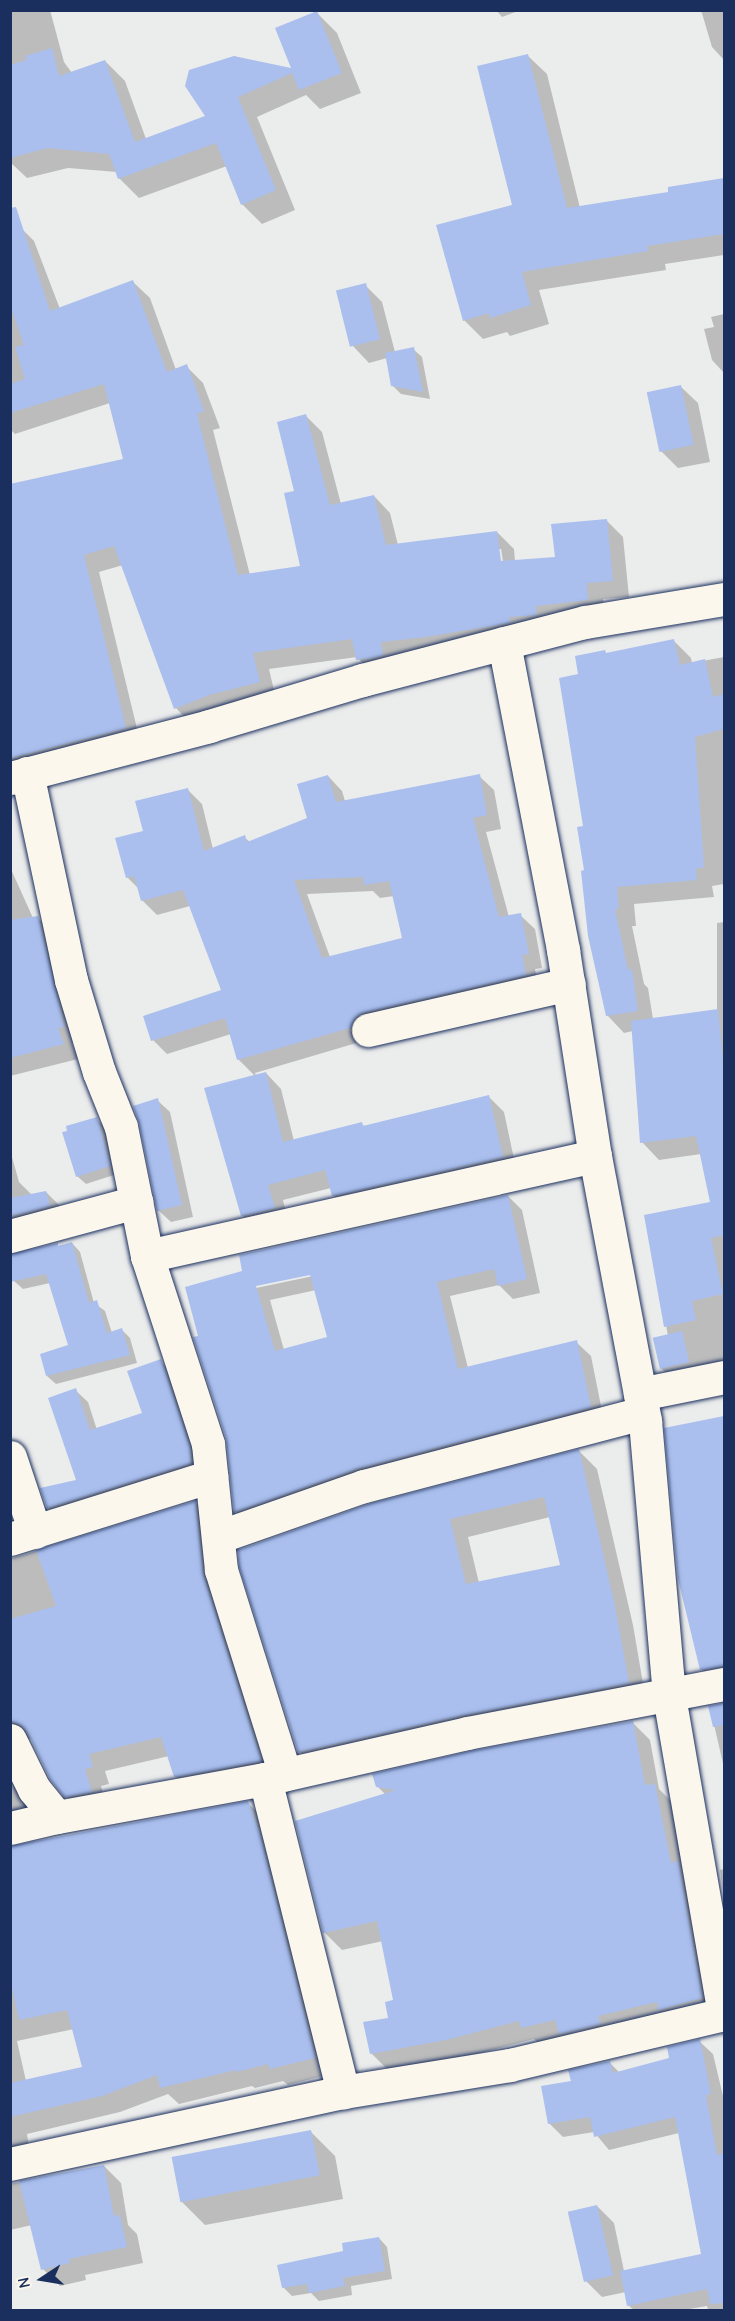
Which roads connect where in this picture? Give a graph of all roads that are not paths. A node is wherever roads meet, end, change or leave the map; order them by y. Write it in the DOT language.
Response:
graph roads {
  1 [pos="724,599"];
  2 [pos="504,643"];
  3 [pos="19,776"];
  4 [pos="569,984"];
  5 [pos="368,1030"];
  6 [pos="595,1156"];
  7 [pos="136,1202"];
  8 [pos="10,1236"];
  9 [pos="147,1256"];
  10 [pos="724,1377"];
  11 [pos="642,1403"];
  12 [pos="10,1457"];
  13 [pos="211,1476"];
  14 [pos="23,1536"];
  15 [pos="218,1537"];
  16 [pos="724,1684"];
  17 [pos="669,1696"];
  18 [pos="10,1740"];
  19 [pos="275,1777"];
  20 [pos="57,1817"];
  21 [pos="10,1828"];
  22 [pos="724,2014"];
  23 [pos="343,2092"];
  24 [pos="10,2164"];
  1 -- 2 [label="street"];
  2 -- 3 [label="street"];
  2 -- 4 [label="street"];
  3 -- 7 [label="street"];
  4 -- 5 [label="street"];
  4 -- 6 [label="street"];
  6 -- 9 [label="street"];
  6 -- 11 [label="street"];
  7 -- 8 [label="street"];
  7 -- 9 [label="street"];
  9 -- 13 [label="street"];
  10 -- 11 [label="street"];
  11 -- 15 [label="street"];
  11 -- 17 [label="street"];
  12 -- 14 [label="street"];
  13 -- 14 [label="street"];
  13 -- 15 [label="street"];
  15 -- 19 [label="street"];
  16 -- 17 [label="street"];
  17 -- 19 [label="street"];
  17 -- 22 [label="street"];
  18 -- 20 [label="street"];
  19 -- 20 [label="street"];
  19 -- 23 [label="street"];
  20 -- 21 [label="street"];
  22 -- 23 [label="street"];
  23 -- 24 [label="street"];
}
